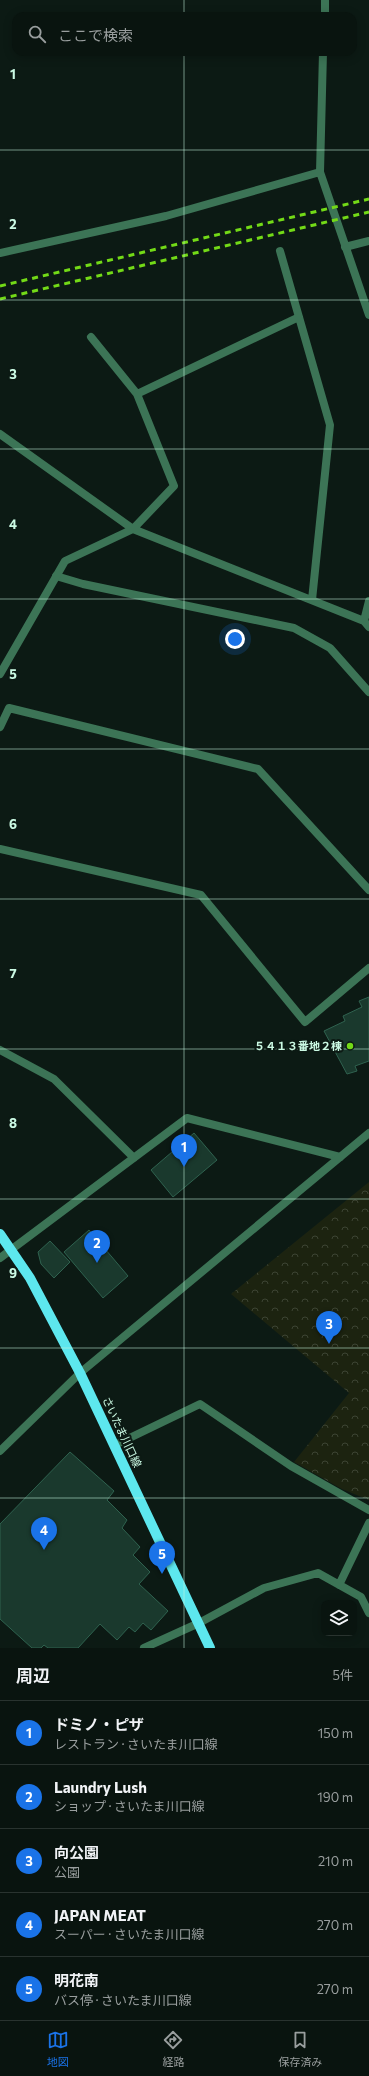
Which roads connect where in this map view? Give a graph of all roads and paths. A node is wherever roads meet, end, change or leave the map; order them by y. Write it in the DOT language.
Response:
graph roads {
  1 [pos="325,0"];
  2 [pos="325,12"];
  3 [pos="324,56"];
  4 [pos="320,172"];
  5 [pos="369,241"];
  6 [pos="345,247"];
  7 [pos="280,251"];
  8 [pos="0,253"];
  9 [pos="369,316"];
  10 [pos="299,317"];
  11 [pos="91,337"];
  12 [pos="137,394"];
  13 [pos="0,434"];
  14 [pos="133,529"];
  15 [pos="56,576"];
  16 [pos="312,600"];
  17 [pos="369,601"];
  18 [pos="367,624"];
  19 [pos="0,674"];
  20 [pos="369,692"];
  21 [pos="0,727"];
  22 [pos="0,849"];
  23 [pos="369,890"];
  24 [pos="369,968"];
  25 [pos="0,1050"];
  26 [pos="369,1133"];
  27 [pos="340,1157"];
  28 [pos="134,1158"];
  29 [pos="0,1234"];
  30 [pos="12,1250"];
  31 [pos="0,1258"];
  32 [pos="80,1373"];
  33 [pos="115,1445"];
  34 [pos="0,1451"];
  35 [pos="369,1510"];
  36 [pos="369,1523"];
  37 [pos="339,1585"];
  38 [pos="369,1613"];
  39 [pos="198,1623"];
  40 [pos="144,1648"];
  41 [pos="210,1648"];
  1 -- 2 [label="street"];
  3 -- 4 [label="street"];
  4 -- 6 [label="street"];
  4 -- 8 [label="street"];
  5 -- 6 [label="street"];
  6 -- 9 [label="street"];
  7 -- 10 [label="street"];
  10 -- 12 [label="street"];
  10 -- 16 [label="street"];
  11 -- 12 [label="street"];
  12 -- 14 [label="street"];
  13 -- 14 [label="street"];
  14 -- 15 [label="street"];
  14 -- 16 [label="street"];
  15 -- 19 [label="street"];
  15 -- 20 [label="street"];
  16 -- 18 [label="street"];
  17 -- 18 [label="street"];
  21 -- 23 [label="street"];
  22 -- 24 [label="street"];
  25 -- 28 [label="street"];
  26 -- 27 [label="street"];
  27 -- 28 [label="street"];
  27 -- 32 [label="street"];
  28 -- 30 [label="street"];
  29 -- 30 [label="main road, さいたま川口線"];
  30 -- 31 [label="street"];
  30 -- 32 [label="main road, さいたま川口線"];
  32 -- 33 [label="main road, さいたま川口線"];
  32 -- 34 [label="street"];
  33 -- 35 [label="street"];
  33 -- 39 [label="main road, さいたま川口線"];
  36 -- 37 [label="street"];
  37 -- 38 [label="street"];
  37 -- 39 [label="street"];
  39 -- 40 [label="street"];
  39 -- 41 [label="main road, さいたま川口線"];
}
